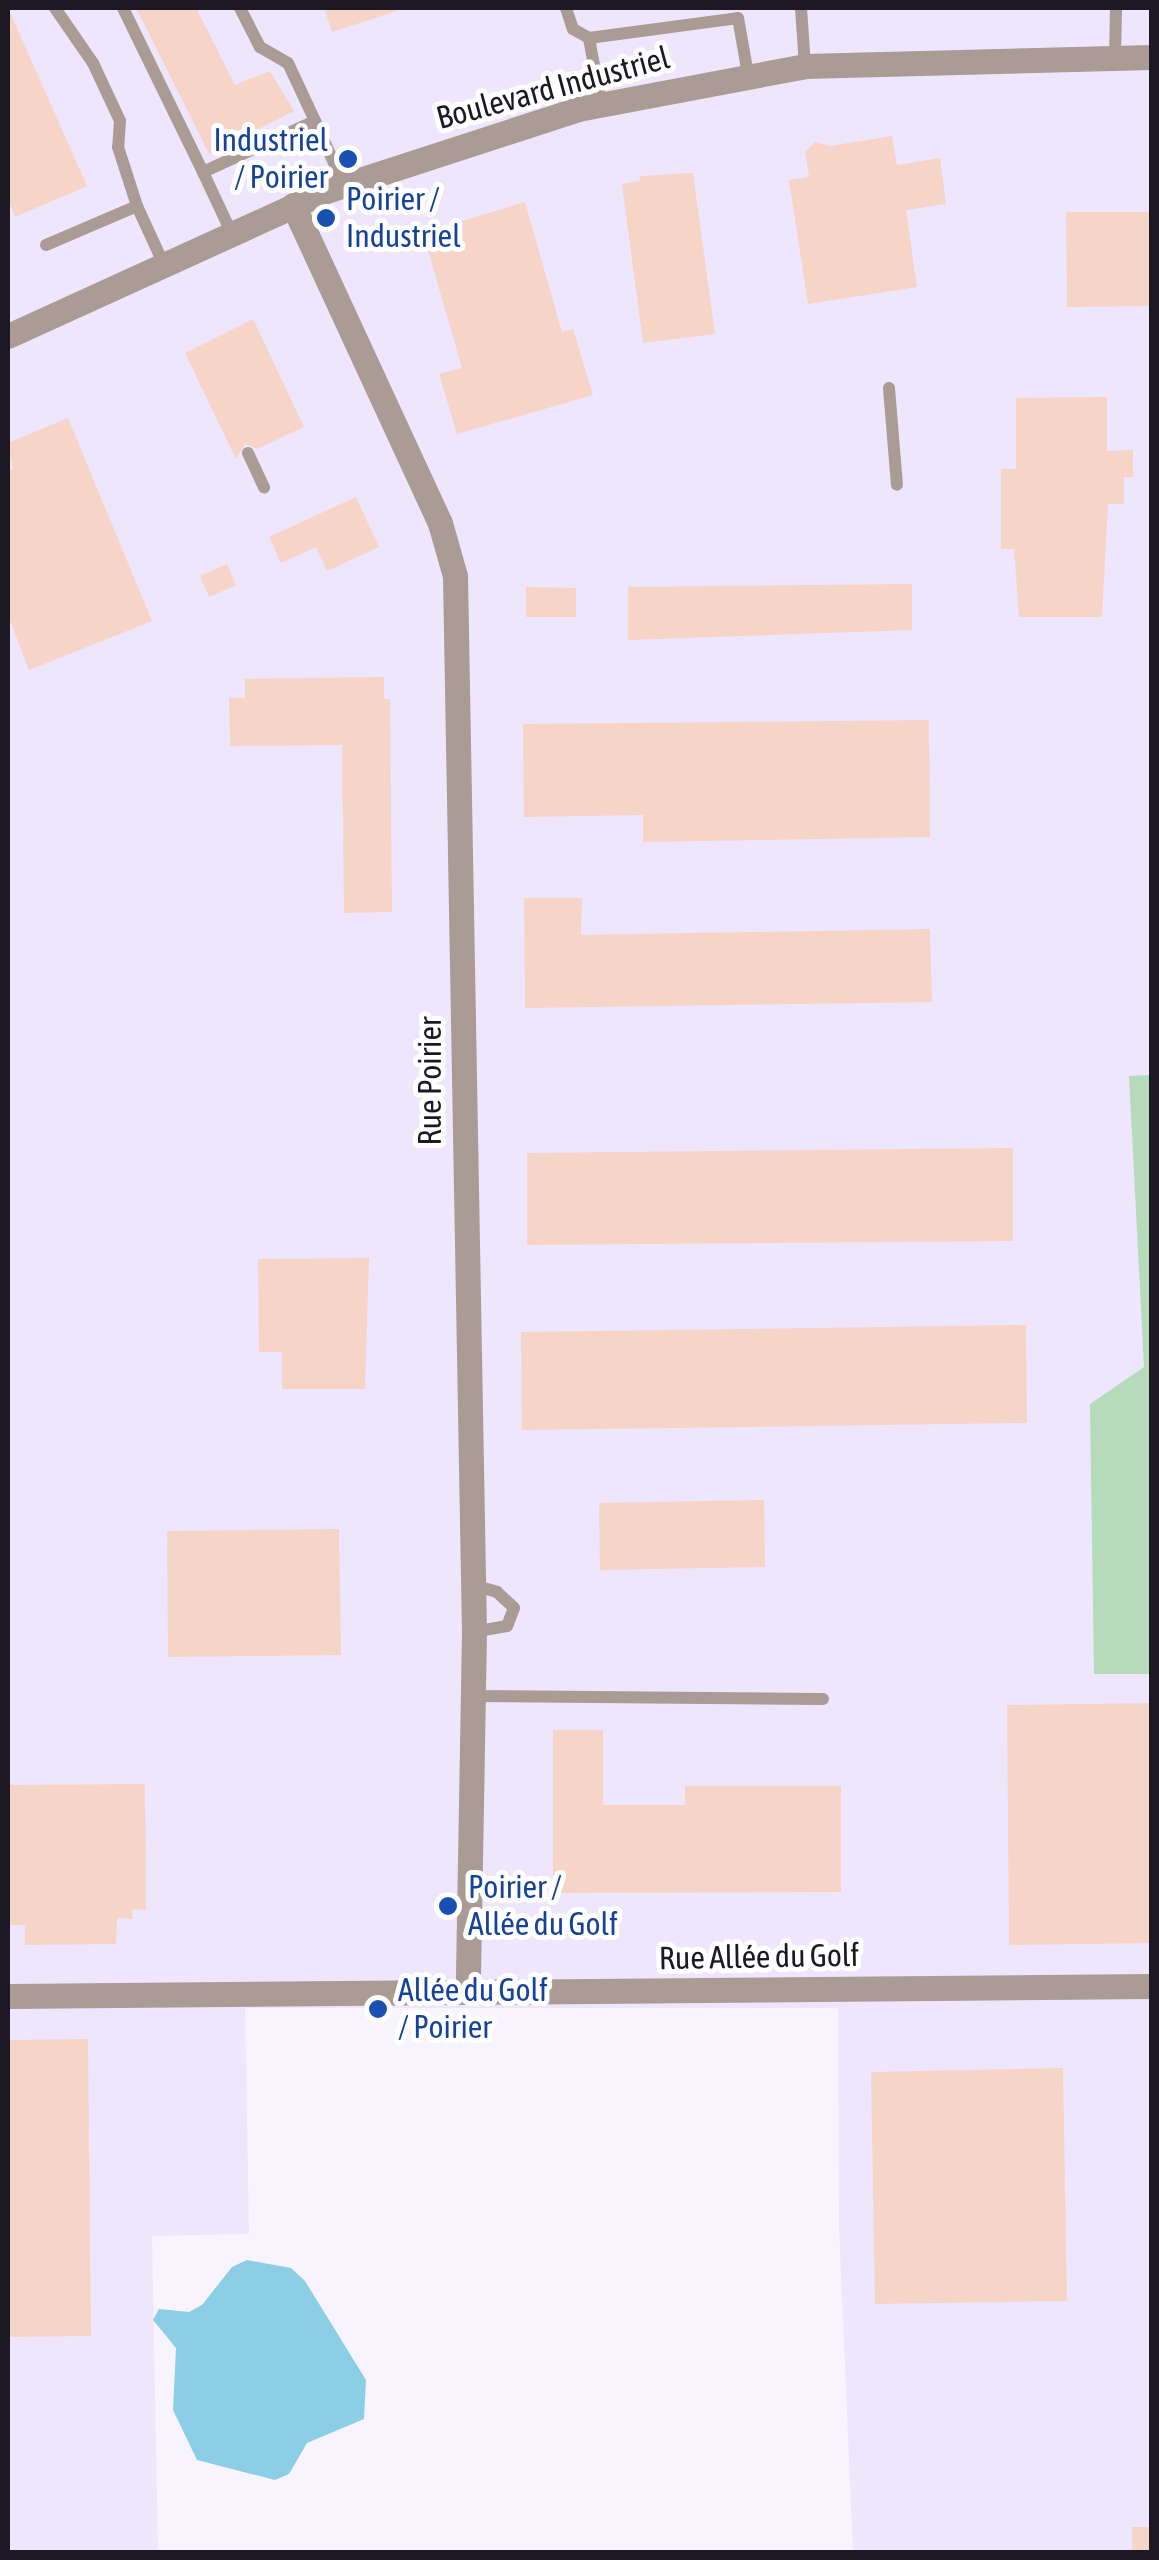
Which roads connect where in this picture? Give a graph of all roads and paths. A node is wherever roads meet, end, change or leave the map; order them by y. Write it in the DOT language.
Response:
graph roads {
  1 [pos="55,8"];
  2 [pos="123,8"];
  3 [pos="240,8"];
  4 [pos="566,8"];
  5 [pos="801,8"];
  6 [pos="1116,8"];
  7 [pos="738,13"];
  8 [pos="590,38"];
  9 [pos="1116,57"];
  10 [pos="1152,57"];
  11 [pos="805,66"];
  12 [pos="748,74"];
  13 [pos="600,103"];
  14 [pos="315,122"];
  15 [pos="204,172"];
  16 [pos="344,185"];
  17 [pos="294,205"];
  18 [pos="137,206"];
  19 [pos="232,234"];
  20 [pos="46,245"];
  21 [pos="165,266"];
  22 [pos="8,336"];
  23 [pos="889,388"];
  24 [pos="248,453"];
  25 [pos="896,485"];
  26 [pos="264,487"];
  27 [pos="470,1584"];
  28 [pos="474,1632"];
  29 [pos="472,1696"];
  30 [pos="823,1699"];
  31 [pos="1152,1986"];
  32 [pos="468,1992"];
  33 [pos="8,1996"];
  1 -- 18 [label="lane"];
  2 -- 15 [label="lane"];
  3 -- 14 [label="lane"];
  4 -- 8 [label="lane"];
  5 -- 11 [label="lane"];
  6 -- 9 [label="lane"];
  7 -- 8 [label="lane"];
  7 -- 12 [label="lane"];
  8 -- 13 [label="lane"];
  9 -- 10 [label="street, Boulevard Industriel"];
  9 -- 11 [label="street, Boulevard Industriel"];
  11 -- 12 [label="street, Boulevard Industriel"];
  12 -- 13 [label="street, Boulevard Industriel"];
  13 -- 16 [label="street, Boulevard Industriel"];
  14 -- 15 [label="lane"];
  14 -- 16 [label="lane"];
  15 -- 19 [label="lane"];
  16 -- 17 [label="street, Boulevard Industriel"];
  17 -- 19 [label="street, Boulevard Industriel"];
  17 -- 27 [label="street, Rue Poirier"];
  18 -- 20 [label="lane"];
  18 -- 21 [label="lane"];
  19 -- 21 [label="street, Boulevard Industriel"];
  21 -- 22 [label="street, Boulevard Industriel"];
  23 -- 25 [label="lane"];
  24 -- 26 [label="lane"];
  27 -- 28 [label="street, Rue Poirier"];
  27 -- 28 [label="lane"];
  28 -- 29 [label="street, Rue Poirier"];
  29 -- 30 [label="lane"];
  29 -- 32 [label="street, Rue Poirier"];
  31 -- 32 [label="street, Rue Allée du Golf"];
  32 -- 33 [label="street, Rue Allée du Golf"];
}
